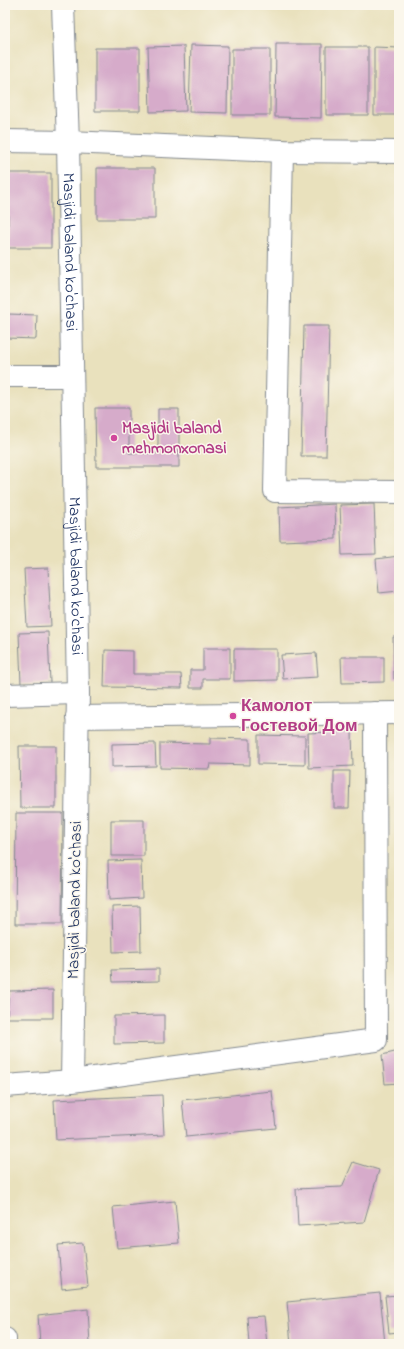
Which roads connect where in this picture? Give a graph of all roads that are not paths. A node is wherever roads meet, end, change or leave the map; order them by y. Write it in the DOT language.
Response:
graph roads {
  1 [pos="63,5"];
  2 [pos="5,141"];
  3 [pos="68,142"];
  4 [pos="282,151"];
  5 [pos="399,152"];
  6 [pos="5,376"];
  7 [pos="72,376"];
  8 [pos="399,492"];
  9 [pos="78,693"];
  10 [pos="5,695"];
  11 [pos="375,713"];
  12 [pos="399,713"];
  13 [pos="77,717"];
  14 [pos="72,1081"];
  15 [pos="5,1086"];
  16 [pos="5,1339"];
  17 [pos="6,1344"];
  1 -- 3 [label="street, Masjidi baland ko'chasi"];
  2 -- 3 [label="street"];
  3 -- 4 [label="street"];
  3 -- 7 [label="street, Masjidi baland ko'chasi"];
  4 -- 5 [label="street"];
  4 -- 8 [label="street"];
  6 -- 7 [label="street"];
  7 -- 9 [label="street, Masjidi baland ko'chasi"];
  9 -- 10 [label="street"];
  9 -- 13 [label="street, Masjidi baland ko'chasi"];
  11 -- 12 [label="street"];
  11 -- 13 [label="street"];
  11 -- 14 [label="street"];
  13 -- 14 [label="street, Masjidi baland ko'chasi"];
  14 -- 15 [label="street"];
  16 -- 17 [label="street"];
}
